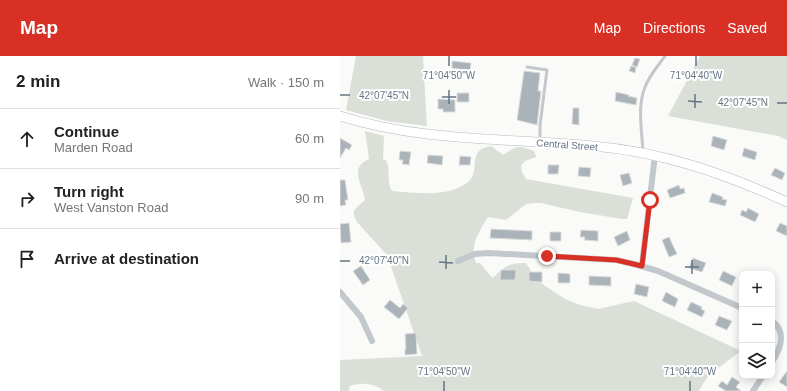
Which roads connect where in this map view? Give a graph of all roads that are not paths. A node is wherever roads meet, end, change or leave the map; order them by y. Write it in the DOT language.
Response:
graph roads {
  1 [pos="665,56"];
  2 [pos="527,67"];
  3 [pos="340,116"];
  4 [pos="540,143"];
  5 [pos="643,153"];
  6 [pos="655,155"];
  7 [pos="787,202"];
  8 [pos="458,261"];
  9 [pos="642,266"];
  10 [pos="340,292"];
  11 [pos="740,307"];
  12 [pos="775,324"];
  13 [pos="372,341"];
  14 [pos="775,357"];
  15 [pos="761,379"];
  16 [pos="753,391"];
  1 -- 5 [label="lane"];
  2 -- 4 [label="lane"];
  3 -- 4 [label="main road, Central Street"];
  4 -- 5 [label="main road, Central Street"];
  5 -- 6 [label="main road, Central Street"];
  6 -- 7 [label="main road, Central Street"];
  6 -- 9 [label="street"];
  8 -- 9 [label="street"];
  9 -- 11 [label="street"];
  10 -- 13 [label="street"];
  12 -- 14 [label="street"];
  15 -- 16 [label="street"];
}
